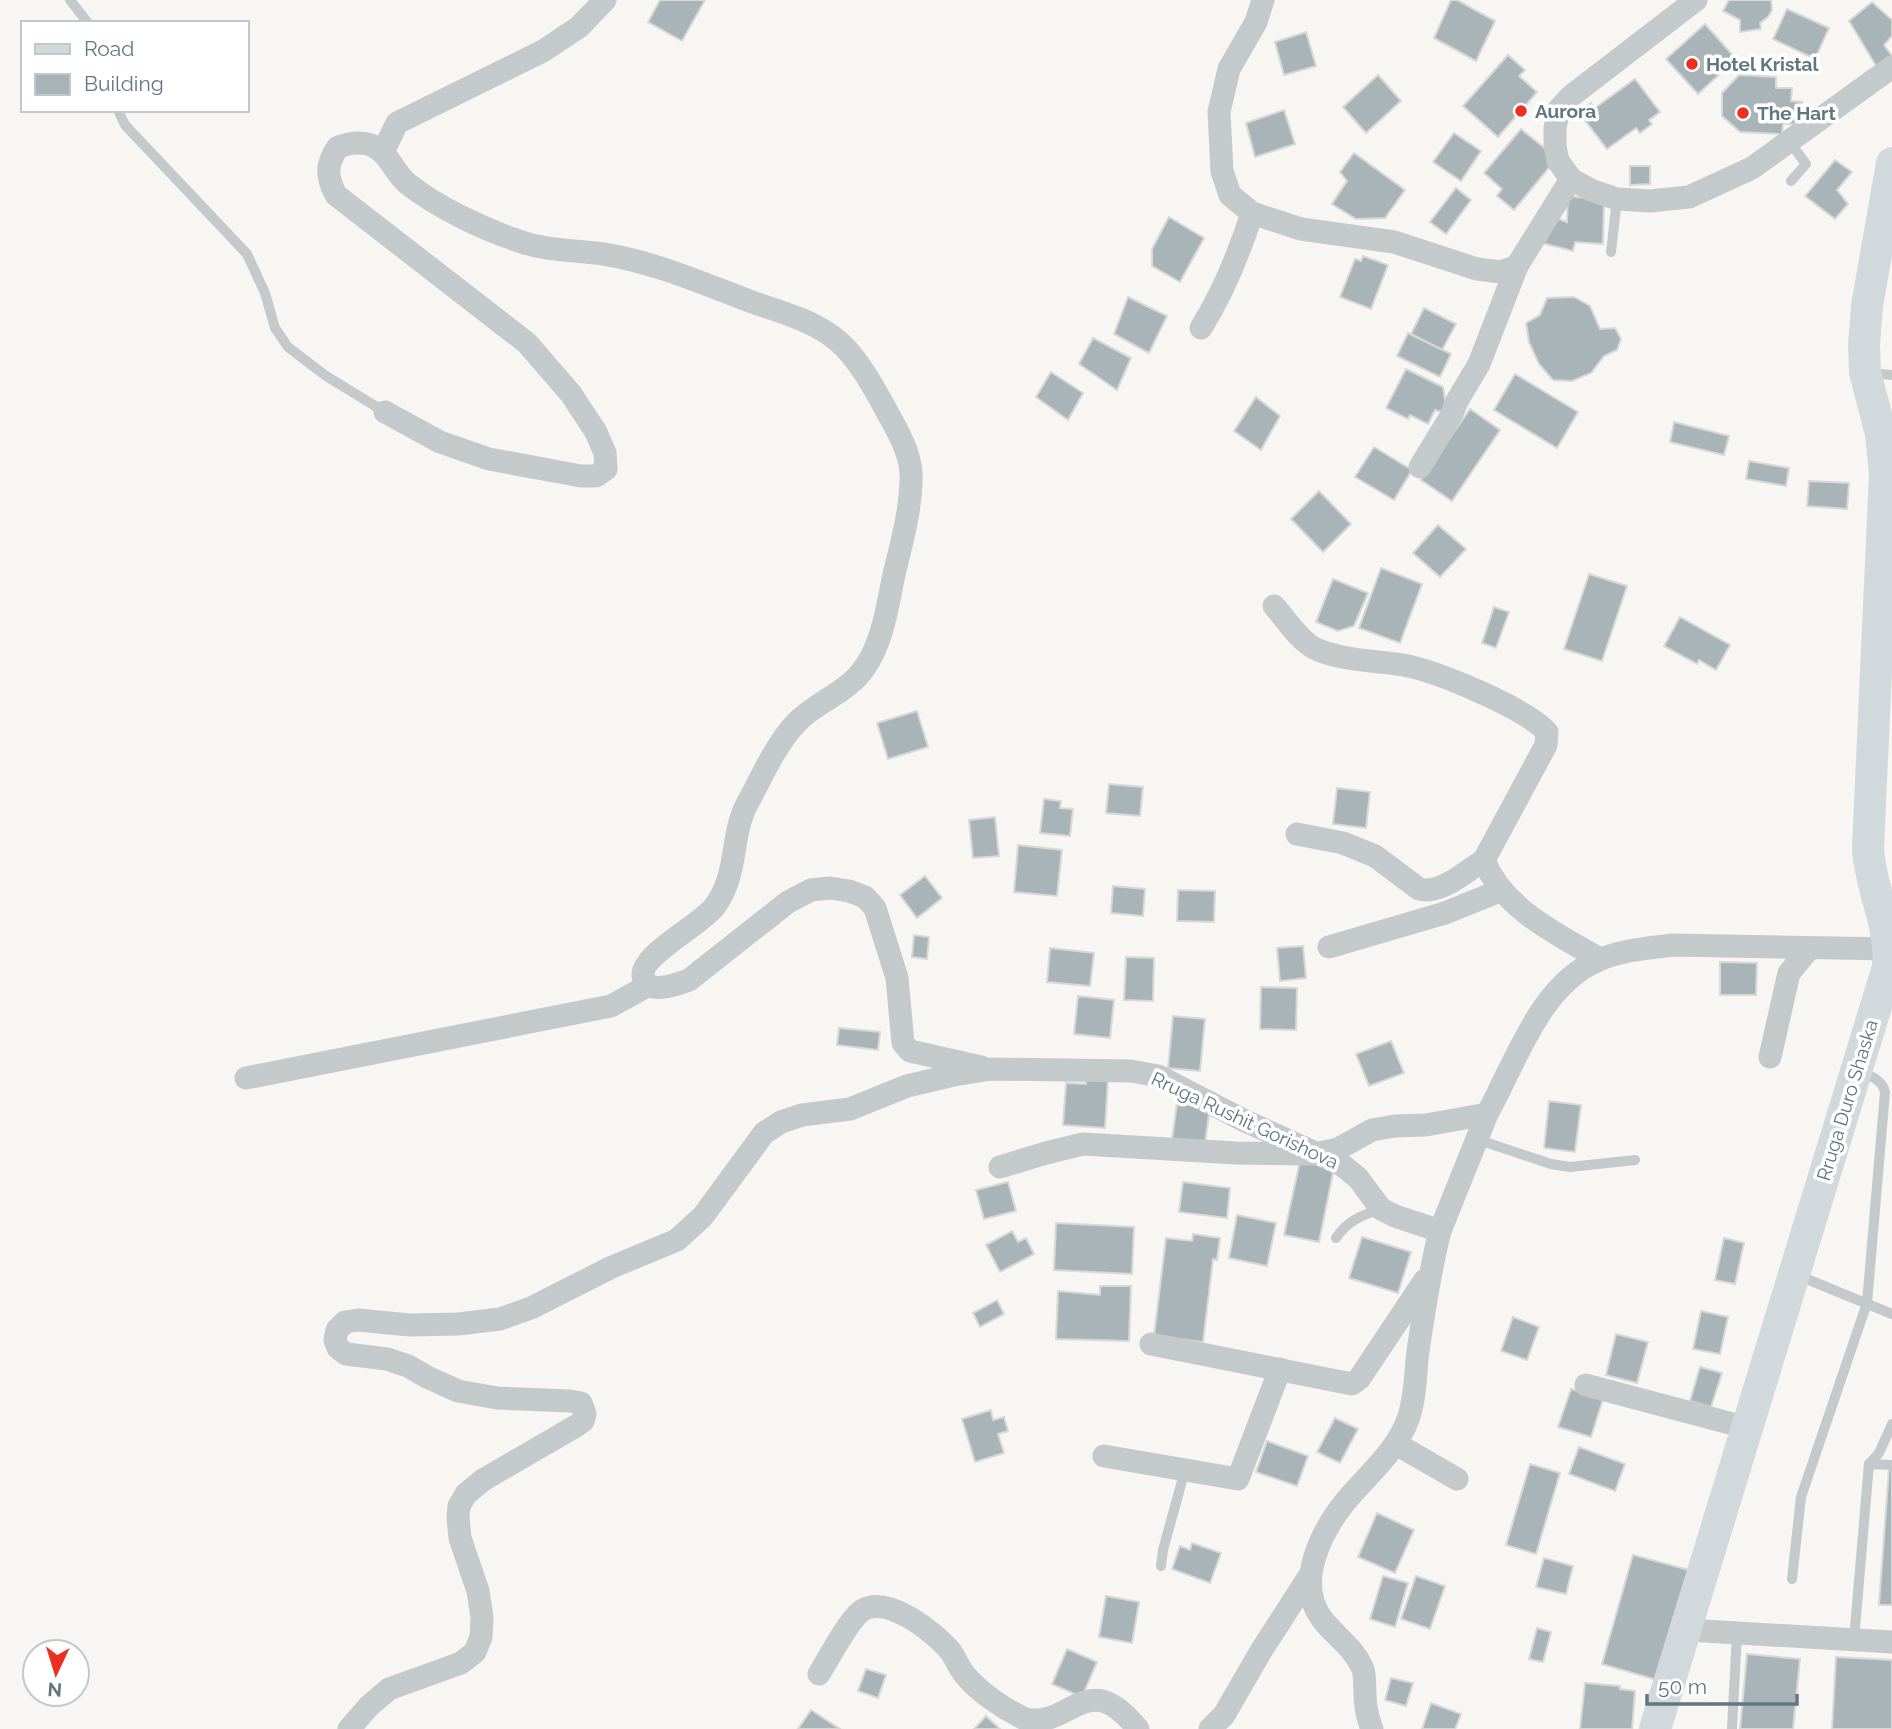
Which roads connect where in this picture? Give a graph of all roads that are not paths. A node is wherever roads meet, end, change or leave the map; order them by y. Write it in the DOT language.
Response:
graph roads {
  1 [pos="70,0"];
  2 [pos="605,0"];
  3 [pos="1263,0"];
  4 [pos="1696,0"];
  5 [pos="86,21"];
  6 [pos="1892,67"];
  7 [pos="119,112"];
  8 [pos="1789,141"];
  9 [pos="383,152"];
  10 [pos="1892,163"];
  11 [pos="1571,178"];
  12 [pos="1791,181"];
  13 [pos="1617,199"];
  14 [pos="1252,213"];
  15 [pos="1611,252"];
  16 [pos="1517,266"];
  17 [pos="1201,328"];
  18 [pos="1879,374"];
  19 [pos="385,412"];
  20 [pos="1420,467"];
  21 [pos="1274,606"];
  22 [pos="1882,744"];
  23 [pos="1297,834"];
  24 [pos="1484,860"];
  25 [pos="1502,890"];
  26 [pos="1329,947"];
  27 [pos="1809,949"];
  28 [pos="1891,949"];
  29 [pos="1600,959"];
  30 [pos="649,985"];
  31 [pos="1770,1057"];
  32 [pos="991,1069"];
  33 [pos="1857,1070"];
  34 [pos="246,1078"];
  35 [pos="1487,1114"];
  36 [pos="1476,1139"];
  37 [pos="1315,1154"];
  38 [pos="1635,1160"];
  39 [pos="1000,1167"];
  40 [pos="1381,1209"];
  41 [pos="1440,1231"];
  42 [pos="1336,1238"];
  43 [pos="1431,1272"];
  44 [pos="1794,1274"];
  45 [pos="1867,1303"];
  46 [pos="1892,1314"];
  47 [pos="1151,1344"];
  48 [pos="1280,1368"];
  49 [pos="1586,1385"];
  50 [pos="1892,1424"];
  51 [pos="1748,1428"];
  52 [pos="1396,1444"];
  53 [pos="1104,1456"];
  54 [pos="1869,1464"];
  55 [pos="1892,1465"];
  56 [pos="1185,1470"];
  57 [pos="1457,1479"];
  58 [pos="1161,1566"];
  59 [pos="1310,1574"];
  60 [pos="1792,1578"];
  61 [pos="1687,1630"];
  62 [pos="1737,1633"];
  63 [pos="1854,1640"];
  64 [pos="1892,1642"];
  65 [pos="819,1674"];
  66 [pos="349,1729"];
  67 [pos="1138,1729"];
  68 [pos="1210,1729"];
  69 [pos="1372,1729"];
  70 [pos="1655,1729"];
  71 [pos="1732,1729"];
  1 -- 5 [label="lane"];
  2 -- 9 [label="street"];
  3 -- 14 [label="street"];
  4 -- 11 [label="street"];
  6 -- 8 [label="street"];
  7 -- 19 [label="lane"];
  8 -- 12 [label="lane"];
  8 -- 13 [label="street"];
  9 -- 19 [label="street"];
  9 -- 30 [label="street"];
  10 -- 18 [label="main road, Rruga Duro Shaska"];
  11 -- 13 [label="street"];
  11 -- 16 [label="street"];
  13 -- 15 [label="lane"];
  14 -- 16 [label="street"];
  14 -- 17 [label="street"];
  16 -- 20 [label="street"];
  18 -- 22 [label="main road, Rruga Duro Shaska"];
  21 -- 24 [label="street"];
  22 -- 28 [label="main road, Rruga Duro Shaska"];
  23 -- 24 [label="street"];
  24 -- 25 [label="street"];
  25 -- 26 [label="street"];
  25 -- 29 [label="street"];
  27 -- 28 [label="street"];
  27 -- 29 [label="street"];
  27 -- 31 [label="street"];
  28 -- 33 [label="main road, Rruga Duro Shaska"];
  29 -- 35 [label="street"];
  30 -- 32 [label="street"];
  30 -- 34 [label="street"];
  32 -- 37 [label="street, Rruga Rushit Gorishova"];
  32 -- 66 [label="street, Rruga Rushit Gorishova"];
  33 -- 44 [label="main road, Rruga Duro Shaska"];
  33 -- 45 [label="lane"];
  35 -- 36 [label="street"];
  35 -- 37 [label="street"];
  36 -- 38 [label="lane"];
  36 -- 41 [label="street"];
  37 -- 39 [label="street"];
  37 -- 40 [label="street, Rruga Rushit Gorishova"];
  40 -- 41 [label="street"];
  40 -- 42 [label="lane"];
  41 -- 43 [label="street"];
  43 -- 48 [label="street"];
  43 -- 52 [label="street"];
  44 -- 45 [label="lane"];
  44 -- 51 [label="main road, Rruga Duro Shaska"];
  45 -- 46 [label="lane"];
  45 -- 60 [label="lane"];
  47 -- 48 [label="street"];
  48 -- 56 [label="street"];
  49 -- 51 [label="street"];
  50 -- 54 [label="lane"];
  51 -- 61 [label="main road, Rruga Duro Shaska"];
  52 -- 57 [label="street"];
  52 -- 59 [label="street"];
  53 -- 56 [label="street"];
  54 -- 55 [label="lane"];
  54 -- 63 [label="lane"];
  56 -- 58 [label="lane"];
  59 -- 68 [label="street"];
  59 -- 69 [label="street"];
  61 -- 62 [label="street"];
  61 -- 70 [label="main road, Rruga Duro Shaska"];
  62 -- 63 [label="street"];
  62 -- 71 [label="lane"];
  63 -- 64 [label="street"];
  65 -- 67 [label="street"];
}
